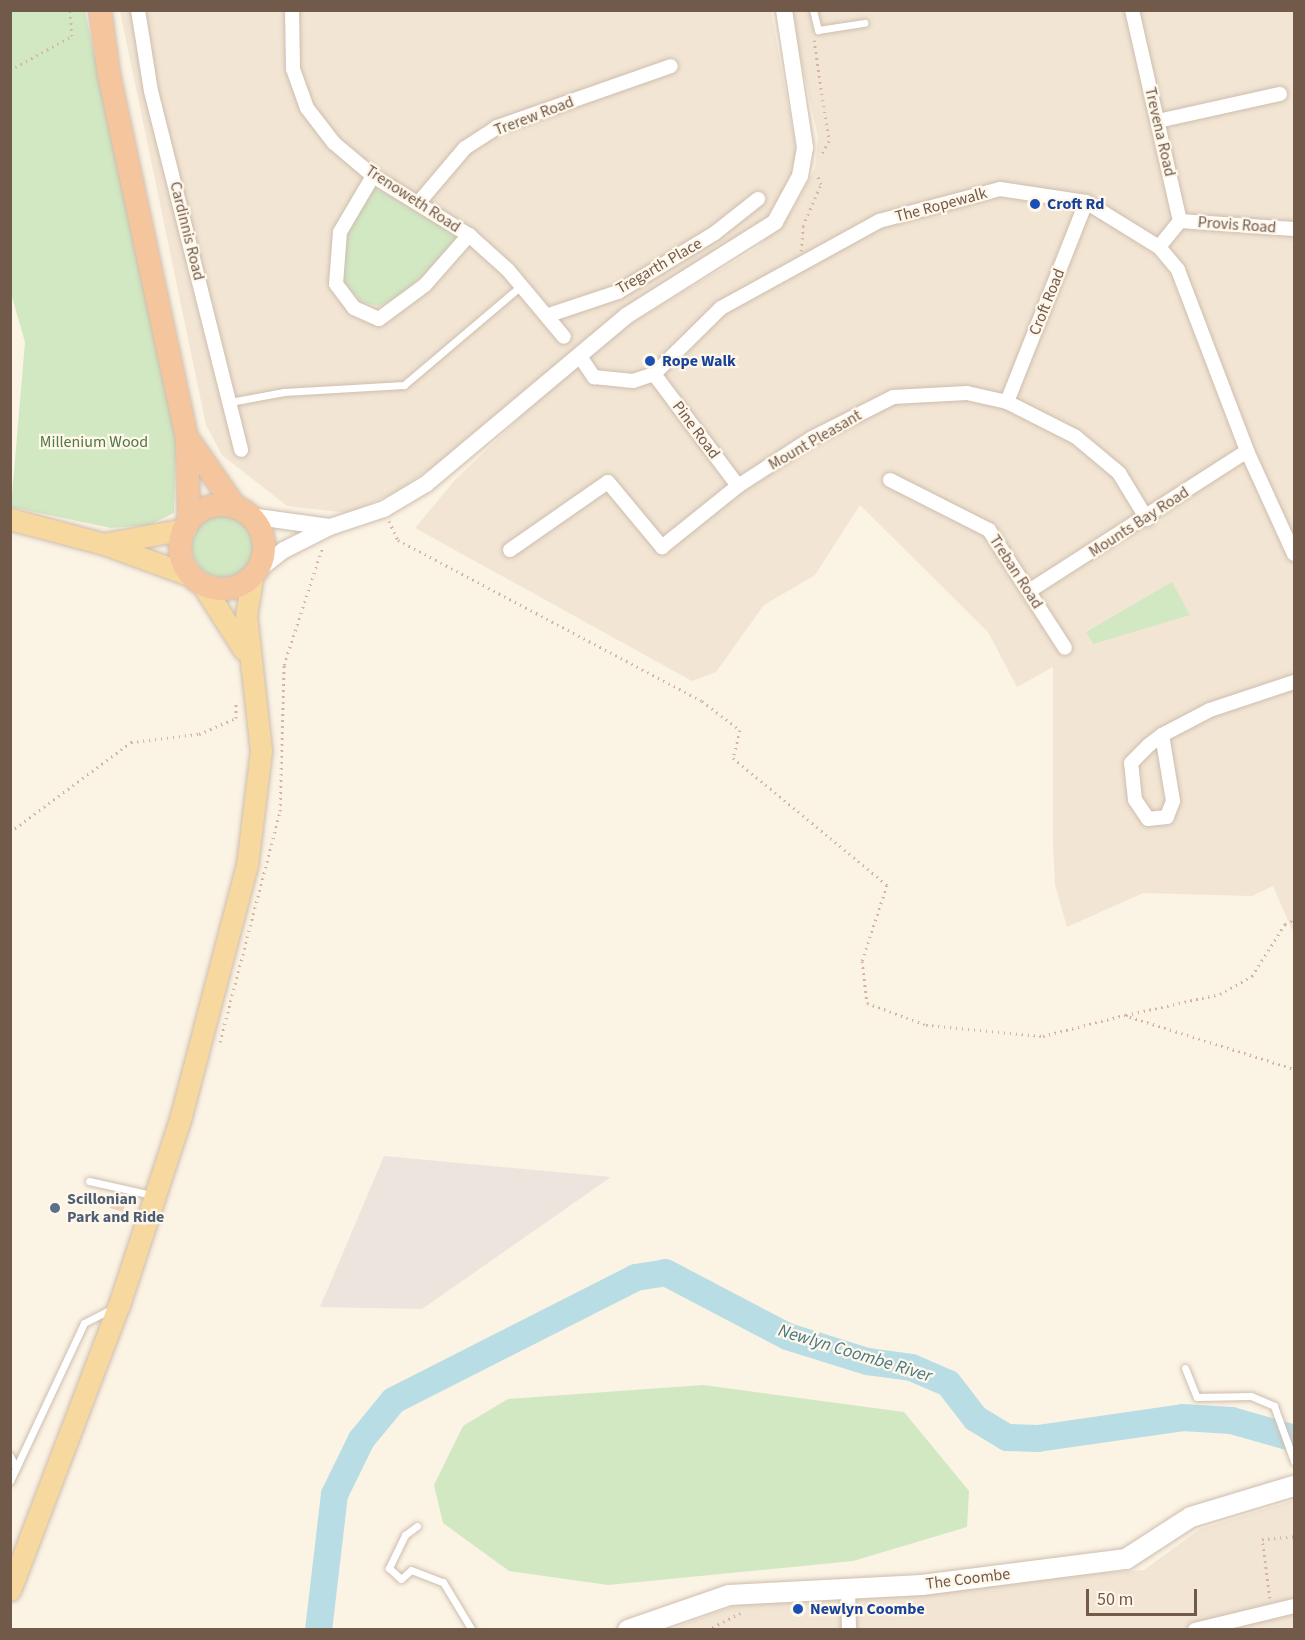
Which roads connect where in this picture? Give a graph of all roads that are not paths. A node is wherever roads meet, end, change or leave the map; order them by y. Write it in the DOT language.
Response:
graph roads {
  1 [pos="100,10"];
  2 [pos="138,10"];
  3 [pos="292,10"];
  4 [pos="784,10"];
  5 [pos="813,10"];
  6 [pos="1131,10"];
  7 [pos="864,23"];
  8 [pos="671,66"];
  9 [pos="1280,94"];
  10 [pos="1158,121"];
  11 [pos="373,176"];
  12 [pos="758,199"];
  13 [pos="420,201"];
  14 [pos="1086,202"];
  15 [pos="1180,221"];
  16 [pos="1294,229"];
  17 [pos="469,235"];
  18 [pos="1159,247"];
  19 [pos="522,285"];
  20 [pos="549,315"];
  21 [pos="564,337"];
  22 [pos="579,354"];
  23 [pos="654,374"];
  24 [pos="230,402"];
  25 [pos="1007,402"];
  26 [pos="187,438"];
  27 [pos="241,450"];
  28 [pos="1247,451"];
  29 [pos="890,480"];
  30 [pos="738,486"];
  31 [pos="243,512"];
  32 [pos="10,519"];
  33 [pos="1147,519"];
  34 [pos="187,525"];
  35 [pos="330,527"];
  36 [pos="104,544"];
  37 [pos="510,550"];
  38 [pos="1294,554"];
  39 [pos="254,574"];
  40 [pos="197,580"];
  41 [pos="1029,591"];
  42 [pos="1065,648"];
  43 [pos="249,658"];
  44 [pos="1294,682"];
  45 [pos="1162,735"];
  46 [pos="89,1182"];
  47 [pos="155,1196"];
  48 [pos="119,1305"];
  49 [pos="1185,1368"];
  50 [pos="10,1456"];
  51 [pos="1294,1461"];
  52 [pos="16,1468"];
  53 [pos="10,1481"];
  54 [pos="1294,1486"];
  55 [pos="417,1526"];
  56 [pos="848,1588"];
  57 [pos="10,1590"];
  58 [pos="1294,1606"];
  59 [pos="472,1629"];
  60 [pos="628,1629"];
  61 [pos="849,1629"];
  62 [pos="1195,1629"];
  1 -- 26 [label="highway"];
  2 -- 24 [label="street, Cardinnis Road"];
  3 -- 11 [label="street, Trenoweth Road"];
  4 -- 22 [label="street"];
  5 -- 7 [label="lane"];
  6 -- 10 [label="street, Trevena Road"];
  8 -- 13 [label="street, Trerew Road"];
  9 -- 10 [label="street"];
  10 -- 15 [label="street, Trevena Road"];
  11 -- 13 [label="street, Trenoweth Road"];
  11 -- 17 [label="street"];
  12 -- 20 [label="street, Tregarth Place"];
  13 -- 17 [label="street, Trenoweth Road"];
  14 -- 18 [label="street, The Ropewalk"];
  14 -- 23 [label="street, The Ropewalk"];
  14 -- 25 [label="street, Croft Road"];
  15 -- 16 [label="street, Provis Road"];
  15 -- 18 [label="street"];
  17 -- 19 [label="street, Trenoweth Road"];
  18 -- 28 [label="street, The Ropewalk"];
  19 -- 20 [label="street, Trenoweth Road"];
  19 -- 24 [label="lane"];
  20 -- 21 [label="street, Trenoweth Road"];
  22 -- 23 [label="street"];
  22 -- 35 [label="street"];
  23 -- 30 [label="street, Pine Road"];
  24 -- 27 [label="street, Cardinnis Road"];
  25 -- 30 [label="street, Mount Pleasant"];
  25 -- 33 [label="street, Mount Pleasant"];
  26 -- 31 [label="highway"];
  26 -- 34 [label="highway"];
  28 -- 33 [label="street, Mounts Bay Road"];
  28 -- 38 [label="street, The Ropewalk"];
  29 -- 41 [label="street, Treban Road"];
  30 -- 37 [label="street, Mount Pleasant"];
  31 -- 34 [label="highway"];
  31 -- 35 [label="street"];
  31 -- 39 [label="highway"];
  32 -- 36 [label="main road"];
  33 -- 41 [label="street, Mounts Bay Road"];
  34 -- 36 [label="main road"];
  34 -- 40 [label="highway"];
  35 -- 39 [label="street"];
  36 -- 40 [label="main road"];
  39 -- 40 [label="highway"];
  39 -- 43 [label="main road"];
  40 -- 43 [label="main road"];
  41 -- 42 [label="street, Treban Road"];
  43 -- 47 [label="main road"];
  44 -- 45 [label="street"];
  45 -- 45 [label="street"];
  46 -- 47 [label="lane"];
  47 -- 48 [label="main road"];
  48 -- 52 [label="lane"];
  48 -- 57 [label="main road"];
  49 -- 51 [label="lane"];
  50 -- 52 [label="lane"];
  52 -- 53 [label="lane"];
  54 -- 56 [label="main road, The Coombe"];
  55 -- 59 [label="lane"];
  56 -- 60 [label="main road, The Coombe"];
  56 -- 61 [label="street"];
  58 -- 62 [label="street"];
}
